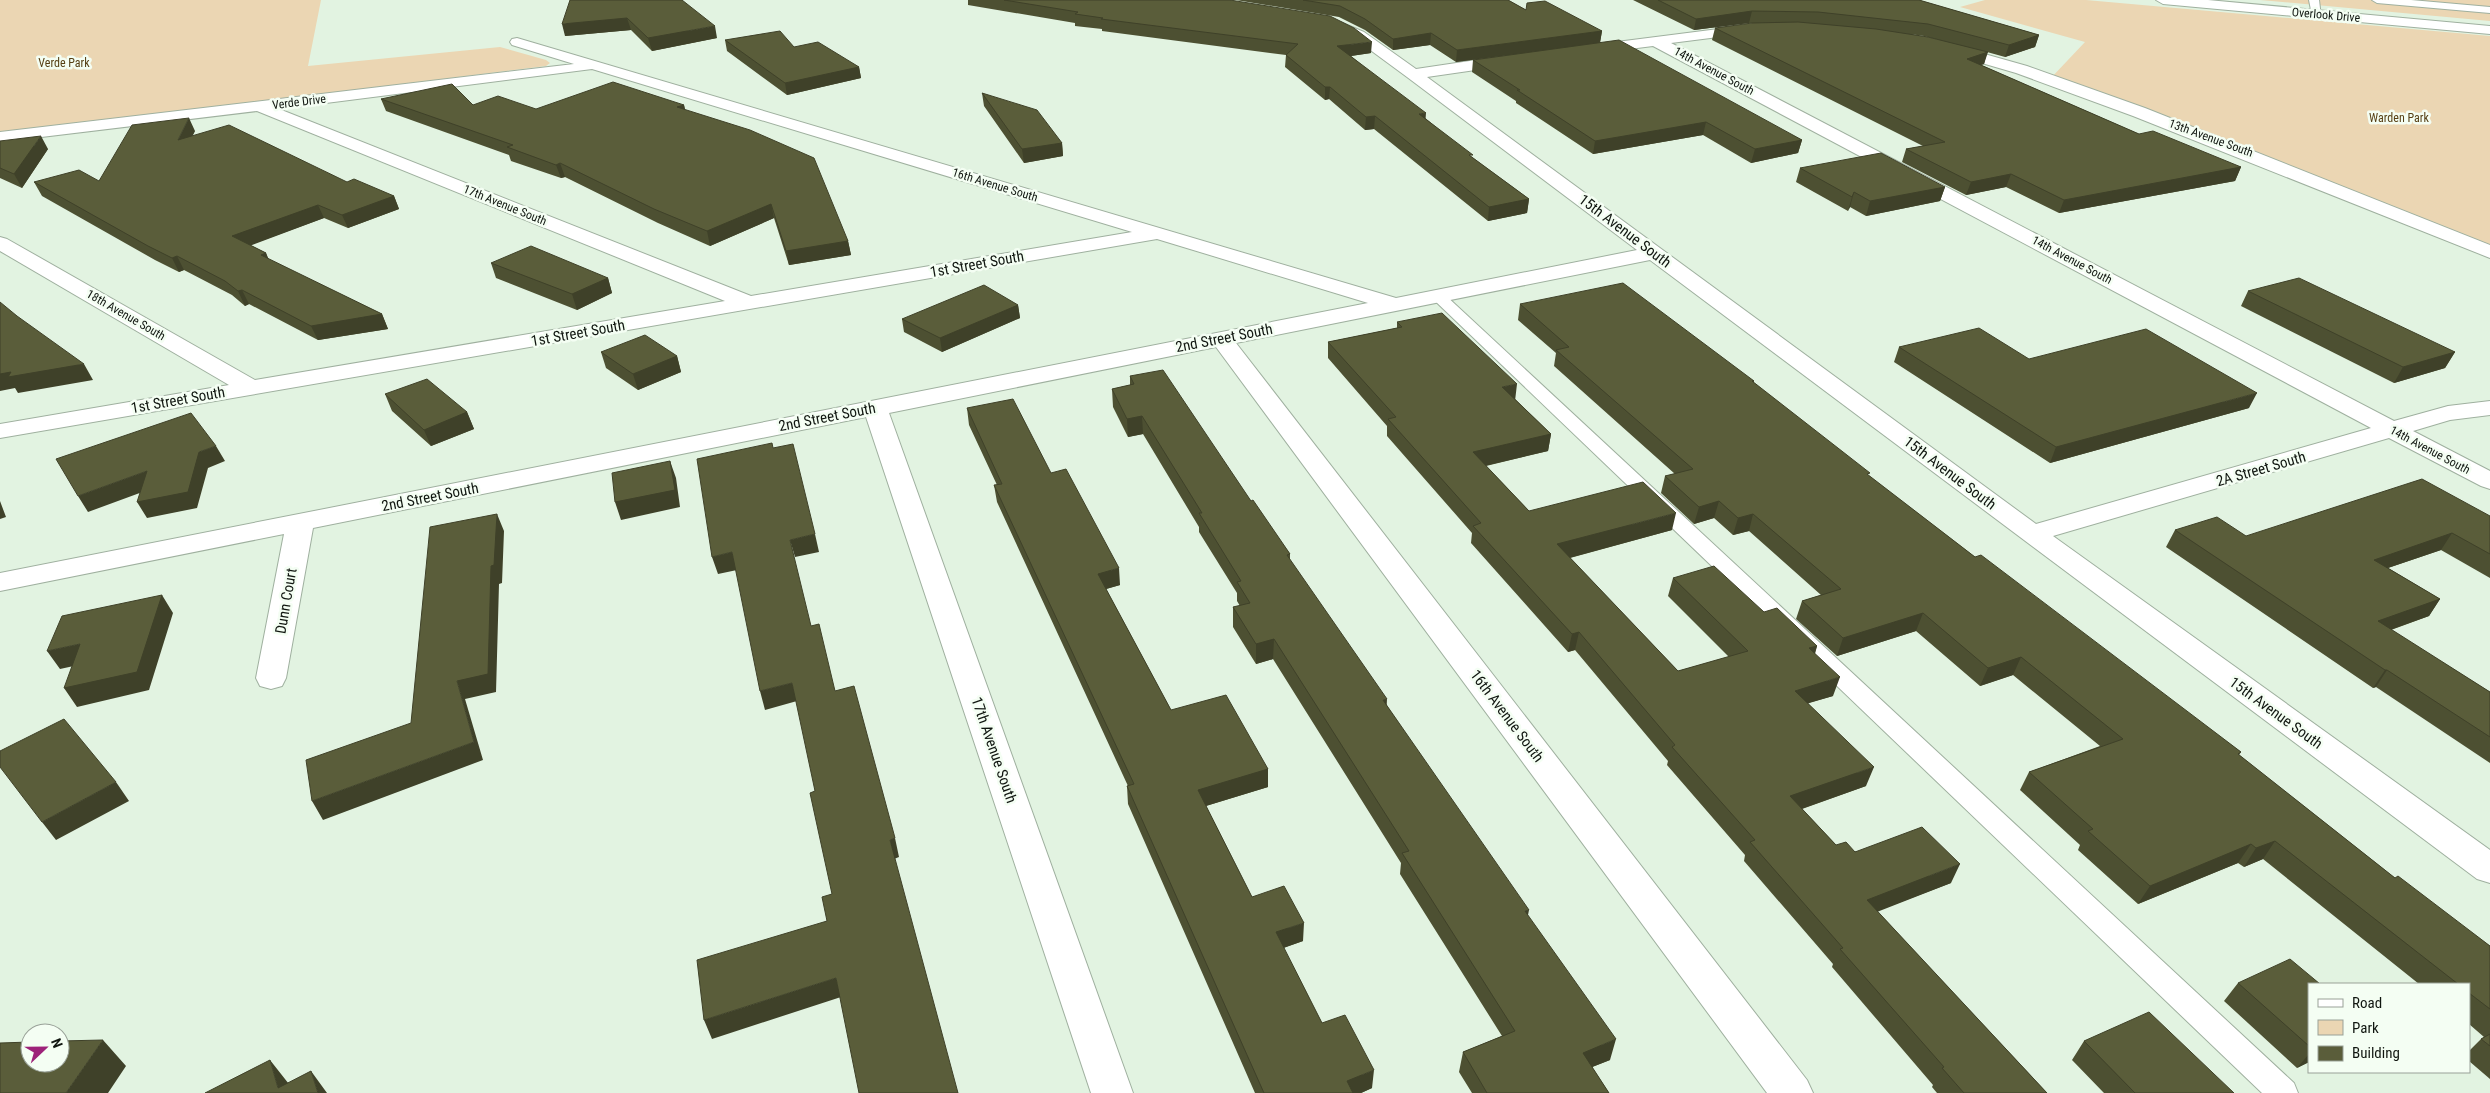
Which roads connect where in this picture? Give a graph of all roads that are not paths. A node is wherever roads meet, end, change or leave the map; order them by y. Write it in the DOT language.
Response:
graph roads {
  1 [pos="2163,0"];
  2 [pos="2314,0"];
  3 [pos="2377,0"];
  4 [pos="2490,10"];
  5 [pos="2317,14"];
  6 [pos="1327,21"];
  7 [pos="1767,28"];
  8 [pos="2490,30"];
  9 [pos="1654,40"];
  10 [pos="517,42"];
  11 [pos="1934,46"];
  12 [pos="1577,51"];
  13 [pos="1528,58"];
  14 [pos="597,65"];
  15 [pos="1412,74"];
  16 [pos="260,106"];
  17 [pos="0,137"];
  18 [pos="1155,234"];
  19 [pos="0,243"];
  20 [pos="2490,252"];
  21 [pos="1654,253"];
  22 [pos="1438,296"];
  23 [pos="749,303"];
  24 [pos="1392,304"];
  25 [pos="1221,339"];
  26 [pos="251,388"];
  27 [pos="875,407"];
  28 [pos="2490,408"];
  29 [pos="0,431"];
  30 [pos="2394,431"];
  31 [pos="2490,481"];
  32 [pos="300,524"];
  33 [pos="2032,534"];
  34 [pos="0,582"];
  35 [pos="271,678"];
  36 [pos="2490,869"];
  37 [pos="1112,1093"];
  38 [pos="1792,1093"];
  39 [pos="2283,1093"];
  1 -- 5 [label="street, Overlook Drive"];
  2 -- 5 [label="lane"];
  3 -- 4 [label="lane"];
  5 -- 8 [label="street, Overlook Drive"];
  6 -- 15 [label="street, 15th Avenue South"];
  7 -- 9 [label="street"];
  9 -- 12 [label="street"];
  9 -- 30 [label="street, 14th Avenue South"];
  10 -- 14 [label="street, 16th Avenue South"];
  11 -- 20 [label="street, 13th Avenue South"];
  13 -- 15 [label="street"];
  14 -- 16 [label="street, Verde Drive"];
  14 -- 18 [label="street, 16th Avenue South"];
  15 -- 21 [label="street, 15th Avenue South"];
  16 -- 17 [label="street, Verde Drive"];
  16 -- 23 [label="street, 17th Avenue South"];
  18 -- 23 [label="street, 1st Street South"];
  18 -- 24 [label="street, 16th Avenue South"];
  19 -- 26 [label="street, 18th Avenue South"];
  21 -- 22 [label="street, 2nd Street South"];
  21 -- 33 [label="street, 15th Avenue South"];
  22 -- 24 [label="street, 2nd Street South"];
  22 -- 39 [label="lane"];
  23 -- 26 [label="street, 1st Street South"];
  24 -- 25 [label="street, 2nd Street South"];
  25 -- 27 [label="street, 2nd Street South"];
  25 -- 38 [label="street, 16th Avenue South"];
  26 -- 29 [label="street, 1st Street South"];
  27 -- 32 [label="street, 2nd Street South"];
  27 -- 37 [label="street, 17th Avenue South"];
  28 -- 30 [label="street, 2A Street South"];
  30 -- 31 [label="street, 14th Avenue South"];
  30 -- 33 [label="street, 2A Street South"];
  32 -- 34 [label="street, 2nd Street South"];
  32 -- 35 [label="street, Dunn Court"];
  33 -- 36 [label="street, 15th Avenue South"];
}
